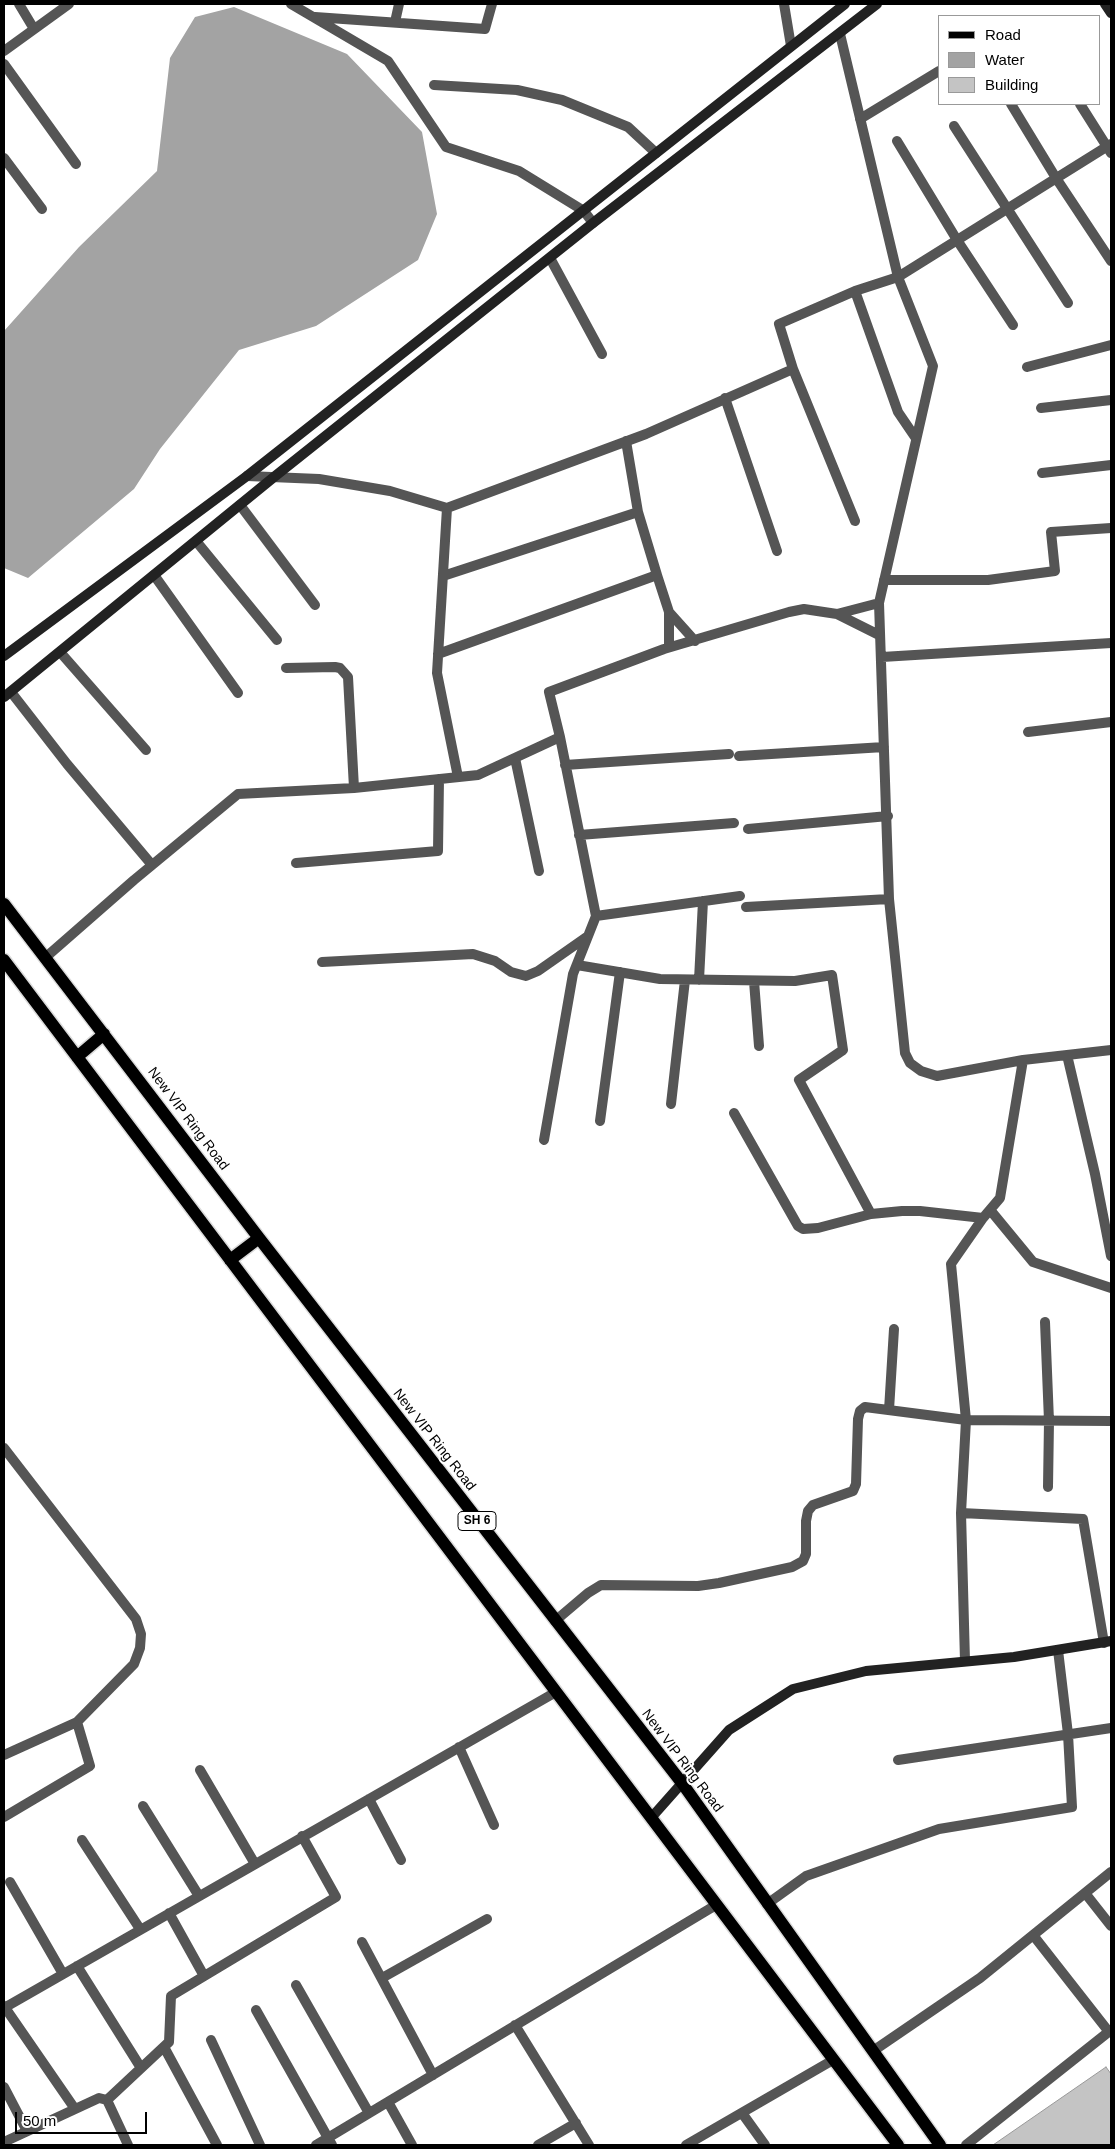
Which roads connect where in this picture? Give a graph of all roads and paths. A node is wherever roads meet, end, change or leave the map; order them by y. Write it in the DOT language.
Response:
graph roads {
  1 [pos="19,4"];
  2 [pos="69,4"];
  3 [pos="290,4"];
  4 [pos="399,4"];
  5 [pos="492,4"];
  6 [pos="784,4"];
  7 [pos="845,4"];
  8 [pos="877,4"];
  9 [pos="1105,4"];
  10 [pos="1111,13"];
  11 [pos="312,16"];
  12 [pos="395,22"];
  13 [pos="34,29"];
  14 [pos="840,34"];
  15 [pos="791,46"];
  16 [pos="4,51"];
  17 [pos="4,64"];
  18 [pos="938,72"];
  19 [pos="434,85"];
  20 [pos="1012,105"];
  21 [pos="1081,105"];
  22 [pos="860,119"];
  23 [pos="954,126"];
  24 [pos="897,141"];
  25 [pos="1110,148"];
  26 [pos="656,153"];
  27 [pos="4,158"];
  28 [pos="76,164"];
  29 [pos="1056,178"];
  30 [pos="1007,208"];
  31 [pos="42,209"];
  32 [pos="584,211"];
  33 [pos="593,223"];
  34 [pos="957,240"];
  35 [pos="550,258"];
  36 [pos="1111,261"];
  37 [pos="898,277"];
  38 [pos="855,291"];
  39 [pos="1068,303"];
  40 [pos="1013,325"];
  41 [pos="1111,345"];
  42 [pos="602,354"];
  43 [pos="1027,367"];
  44 [pos="793,368"];
  45 [pos="724,398"];
  46 [pos="1111,400"];
  47 [pos="1040,408"];
  48 [pos="916,437"];
  49 [pos="626,441"];
  50 [pos="1111,465"];
  51 [pos="1042,473"];
  52 [pos="247,476"];
  53 [pos="274,477"];
  54 [pos="240,505"];
  55 [pos="447,508"];
  56 [pos="638,512"];
  57 [pos="855,520"];
  58 [pos="1111,528"];
  59 [pos="196,541"];
  60 [pos="777,551"];
  61 [pos="154,575"];
  62 [pos="657,575"];
  63 [pos="443,576"];
  64 [pos="884,580"];
  65 [pos="879,602"];
  66 [pos="315,605"];
  67 [pos="668,612"];
  68 [pos="837,614"];
  69 [pos="879,635"];
  70 [pos="277,640"];
  71 [pos="695,641"];
  72 [pos="1111,643"];
  73 [pos="669,647"];
  74 [pos="60,652"];
  75 [pos="438,654"];
  76 [pos="4,656"];
  77 [pos="882,657"];
  78 [pos="286,668"];
  79 [pos="238,693"];
  80 [pos="7,694"];
  81 [pos="1111,722"];
  82 [pos="1028,732"];
  83 [pos="560,738"];
  84 [pos="884,747"];
  85 [pos="146,750"];
  86 [pos="515,758"];
  87 [pos="565,765"];
  88 [pos="458,777"];
  89 [pos="439,779"];
  90 [pos="354,788"];
  91 [pos="888,816"];
  92 [pos="734,823"];
  93 [pos="748,829"];
  94 [pos="579,835"];
  95 [pos="296,863"];
  96 [pos="152,865"];
  97 [pos="538,871"];
  98 [pos="740,896"];
  99 [pos="889,899"];
  100 [pos="703,901"];
  101 [pos="4,904"];
  102 [pos="746,907"];
  103 [pos="596,916"];
  104 [pos="588,936"];
  105 [pos="46,957"];
  106 [pos="4,960"];
  107 [pos="322,962"];
  108 [pos="577,965"];
  109 [pos="620,972"];
  110 [pos="685,980"];
  111 [pos="699,980"];
  112 [pos="754,981"];
  113 [pos="104,1034"];
  114 [pos="759,1046"];
  115 [pos="1111,1050"];
  116 [pos="1067,1055"];
  117 [pos="77,1057"];
  118 [pos="1023,1060"];
  119 [pos="671,1104"];
  120 [pos="734,1113"];
  121 [pos="600,1122"];
  122 [pos="544,1140"];
  123 [pos="991,1211"];
  124 [pos="871,1214"];
  125 [pos="982,1218"];
  126 [pos="259,1238"];
  127 [pos="1111,1256"];
  128 [pos="230,1260"];
  129 [pos="1111,1288"];
  130 [pos="1045,1322"];
  131 [pos="894,1329"];
  132 [pos="888,1410"];
  133 [pos="966,1420"];
  134 [pos="1049,1421"];
  135 [pos="1111,1421"];
  136 [pos="4,1448"];
  137 [pos="1048,1487"];
  138 [pos="961,1512"];
  139 [pos="555,1621"];
  140 [pos="1108,1642"];
  141 [pos="1058,1650"];
  142 [pos="965,1661"];
  143 [pos="556,1692"];
  144 [pos="77,1722"];
  145 [pos="1111,1728"];
  146 [pos="1068,1734"];
  147 [pos="459,1747"];
  148 [pos="4,1755"];
  149 [pos="898,1760"];
  150 [pos="200,1770"];
  151 [pos="682,1783"];
  152 [pos="369,1799"];
  153 [pos="143,1806"];
  154 [pos="4,1818"];
  155 [pos="651,1818"];
  156 [pos="494,1825"];
  157 [pos="302,1836"];
  158 [pos="82,1840"];
  159 [pos="401,1860"];
  160 [pos="255,1864"];
  161 [pos="1111,1872"];
  162 [pos="10,1882"];
  163 [pos="1085,1892"];
  164 [pos="199,1896"];
  165 [pos="716,1904"];
  166 [pos="768,1904"];
  167 [pos="169,1913"];
  168 [pos="487,1919"];
  169 [pos="1111,1926"];
  170 [pos="140,1929"];
  171 [pos="1033,1934"];
  172 [pos="362,1942"];
  173 [pos="77,1966"];
  174 [pos="62,1974"];
  175 [pos="204,1976"];
  176 [pos="382,1978"];
  177 [pos="296,1985"];
  178 [pos="4,2007"];
  179 [pos="256,2010"];
  180 [pos="515,2025"];
  181 [pos="1110,2030"];
  182 [pos="211,2040"];
  183 [pos="164,2047"];
  184 [pos="873,2051"];
  185 [pos="833,2060"];
  186 [pos="141,2068"];
  187 [pos="432,2074"];
  188 [pos="4,2087"];
  189 [pos="106,2100"];
  190 [pos="388,2102"];
  191 [pos="75,2109"];
  192 [pos="370,2113"];
  193 [pos="742,2113"];
  194 [pos="576,2123"];
  195 [pos="27,2131"];
  196 [pos="4,2142"];
  197 [pos="330,2142"];
  198 [pos="128,2145"];
  199 [pos="217,2145"];
  200 [pos="260,2145"];
  201 [pos="316,2145"];
  202 [pos="412,2145"];
  203 [pos="538,2145"];
  204 [pos="589,2145"];
  205 [pos="688,2145"];
  206 [pos="765,2145"];
  207 [pos="898,2145"];
  208 [pos="940,2145"];
  209 [pos="966,2145"];
  1 -- 13 [label="street"];
  2 -- 13 [label="street"];
  3 -- 11 [label="street"];
  4 -- 12 [label="street"];
  5 -- 12 [label="street"];
  6 -- 15 [label="street"];
  7 -- 15 [label="street"];
  8 -- 14 [label="street"];
  9 -- 10 [label="street"];
  11 -- 12 [label="street"];
  11 -- 32 [label="street"];
  13 -- 16 [label="street"];
  14 -- 22 [label="street"];
  14 -- 33 [label="street"];
  15 -- 26 [label="street"];
  17 -- 28 [label="street"];
  18 -- 22 [label="street"];
  19 -- 26 [label="street"];
  20 -- 29 [label="street"];
  21 -- 25 [label="street"];
  22 -- 37 [label="street"];
  23 -- 30 [label="street"];
  24 -- 34 [label="street"];
  25 -- 29 [label="street"];
  26 -- 32 [label="street"];
  27 -- 31 [label="street"];
  29 -- 30 [label="street"];
  29 -- 36 [label="street"];
  30 -- 34 [label="street"];
  30 -- 39 [label="street"];
  32 -- 33 [label="street"];
  32 -- 52 [label="street"];
  33 -- 35 [label="street"];
  34 -- 37 [label="street"];
  34 -- 40 [label="street"];
  35 -- 42 [label="street"];
  35 -- 53 [label="street"];
  37 -- 38 [label="street"];
  37 -- 48 [label="street"];
  38 -- 44 [label="street"];
  38 -- 48 [label="street"];
  41 -- 43 [label="street"];
  44 -- 45 [label="street"];
  44 -- 57 [label="street"];
  45 -- 49 [label="street"];
  45 -- 60 [label="street"];
  46 -- 47 [label="street"];
  48 -- 64 [label="street"];
  49 -- 55 [label="street"];
  49 -- 56 [label="street"];
  50 -- 51 [label="street"];
  52 -- 53 [label="street"];
  52 -- 76 [label="street"];
  53 -- 54 [label="street"];
  53 -- 55 [label="street"];
  54 -- 59 [label="street"];
  54 -- 66 [label="street"];
  55 -- 63 [label="street"];
  56 -- 62 [label="street"];
  56 -- 63 [label="street"];
  58 -- 64 [label="street"];
  59 -- 61 [label="street"];
  59 -- 70 [label="street"];
  61 -- 74 [label="street"];
  61 -- 79 [label="street"];
  62 -- 67 [label="street"];
  62 -- 75 [label="street"];
  63 -- 75 [label="street"];
  64 -- 65 [label="street"];
  65 -- 68 [label="street"];
  65 -- 69 [label="street"];
  67 -- 71 [label="street"];
  67 -- 73 [label="street"];
  68 -- 69 [label="street"];
  68 -- 71 [label="street"];
  69 -- 77 [label="street"];
  71 -- 73 [label="street"];
  72 -- 77 [label="street"];
  73 -- 83 [label="street"];
  74 -- 80 [label="street"];
  74 -- 85 [label="street"];
  75 -- 88 [label="street"];
  77 -- 84 [label="street"];
  78 -- 90 [label="street"];
  80 -- 96 [label="street"];
  81 -- 82 [label="street"];
  83 -- 86 [label="street"];
  83 -- 87 [label="street"];
  84 -- 87 [label="street"];
  84 -- 91 [label="street"];
  86 -- 88 [label="street"];
  86 -- 97 [label="street"];
  87 -- 94 [label="street"];
  88 -- 89 [label="street"];
  89 -- 90 [label="street"];
  89 -- 95 [label="street"];
  90 -- 96 [label="street"];
  91 -- 93 [label="street"];
  91 -- 99 [label="street"];
  92 -- 94 [label="street"];
  94 -- 103 [label="street"];
  96 -- 105 [label="street"];
  98 -- 100 [label="street"];
  99 -- 102 [label="street"];
  99 -- 118 [label="street"];
  100 -- 103 [label="street"];
  100 -- 111 [label="street"];
  101 -- 105 [label="main road, New VIP Ring Road / SH 6"];
  103 -- 104 [label="street"];
  104 -- 107 [label="street"];
  104 -- 108 [label="street"];
  105 -- 113 [label="main road, New VIP Ring Road / SH 6"];
  106 -- 117 [label="main road, SH 6"];
  108 -- 109 [label="street"];
  108 -- 122 [label="street"];
  109 -- 110 [label="street"];
  109 -- 121 [label="street"];
  110 -- 111 [label="street"];
  110 -- 119 [label="street"];
  111 -- 112 [label="street"];
  112 -- 114 [label="street"];
  112 -- 124 [label="street"];
  113 -- 117 [label="main road"];
  113 -- 126 [label="main road, New VIP Ring Road / SH 6"];
  115 -- 116 [label="street"];
  116 -- 118 [label="street"];
  116 -- 127 [label="street"];
  117 -- 128 [label="main road, SH 6"];
  118 -- 123 [label="street"];
  120 -- 124 [label="street"];
  123 -- 125 [label="street"];
  123 -- 129 [label="street"];
  124 -- 125 [label="street"];
  125 -- 133 [label="street"];
  126 -- 128 [label="main road"];
  126 -- 139 [label="main road, New VIP Ring Road / SH 6"];
  128 -- 143 [label="main road, SH 6"];
  130 -- 134 [label="street"];
  131 -- 132 [label="street"];
  132 -- 133 [label="street"];
  132 -- 139 [label="street"];
  133 -- 134 [label="street"];
  133 -- 138 [label="street"];
  134 -- 135 [label="street"];
  134 -- 137 [label="street"];
  136 -- 144 [label="street"];
  138 -- 140 [label="street"];
  138 -- 142 [label="street"];
  139 -- 151 [label="main road, New VIP Ring Road / SH 6"];
  140 -- 141 [label="street"];
  141 -- 142 [label="street"];
  141 -- 146 [label="street"];
  142 -- 151 [label="street"];
  143 -- 147 [label="street"];
  143 -- 155 [label="main road, SH 6"];
  144 -- 148 [label="street"];
  144 -- 154 [label="street"];
  145 -- 146 [label="street"];
  146 -- 149 [label="street"];
  146 -- 166 [label="street"];
  147 -- 152 [label="street"];
  147 -- 156 [label="street"];
  150 -- 160 [label="street"];
  151 -- 155 [label="street"];
  151 -- 166 [label="main road, New VIP Ring Road / SH 6"];
  152 -- 157 [label="street"];
  152 -- 159 [label="street"];
  153 -- 164 [label="street"];
  155 -- 165 [label="main road, SH 6"];
  157 -- 160 [label="street"];
  157 -- 175 [label="street"];
  158 -- 170 [label="street"];
  160 -- 164 [label="street"];
  161 -- 163 [label="street"];
  162 -- 174 [label="street"];
  163 -- 169 [label="street"];
  163 -- 171 [label="street"];
  164 -- 167 [label="street"];
  165 -- 180 [label="street"];
  165 -- 185 [label="main road, SH 6"];
  166 -- 184 [label="main road, New VIP Ring Road / SH 6"];
  167 -- 170 [label="street"];
  167 -- 175 [label="street"];
  168 -- 176 [label="street"];
  170 -- 173 [label="street"];
  171 -- 181 [label="street"];
  171 -- 184 [label="street"];
  172 -- 176 [label="street"];
  173 -- 174 [label="street"];
  173 -- 186 [label="street"];
  174 -- 178 [label="street"];
  175 -- 183 [label="street"];
  176 -- 187 [label="street"];
  177 -- 192 [label="street"];
  178 -- 191 [label="street"];
  179 -- 197 [label="street"];
  180 -- 187 [label="street"];
  180 -- 194 [label="street"];
  181 -- 209 [label="street"];
  182 -- 200 [label="street"];
  183 -- 186 [label="street"];
  183 -- 199 [label="street"];
  184 -- 208 [label="main road, New VIP Ring Road / SH 6"];
  185 -- 193 [label="street"];
  185 -- 207 [label="main road, SH 6"];
  186 -- 189 [label="street"];
  187 -- 190 [label="street"];
  188 -- 195 [label="street"];
  189 -- 191 [label="street"];
  189 -- 198 [label="street"];
  190 -- 192 [label="street"];
  190 -- 202 [label="street"];
  191 -- 195 [label="street"];
  192 -- 197 [label="street"];
  193 -- 205 [label="street"];
  193 -- 206 [label="street"];
  194 -- 203 [label="street"];
  194 -- 204 [label="street"];
  195 -- 196 [label="street"];
  197 -- 201 [label="street"];
}
